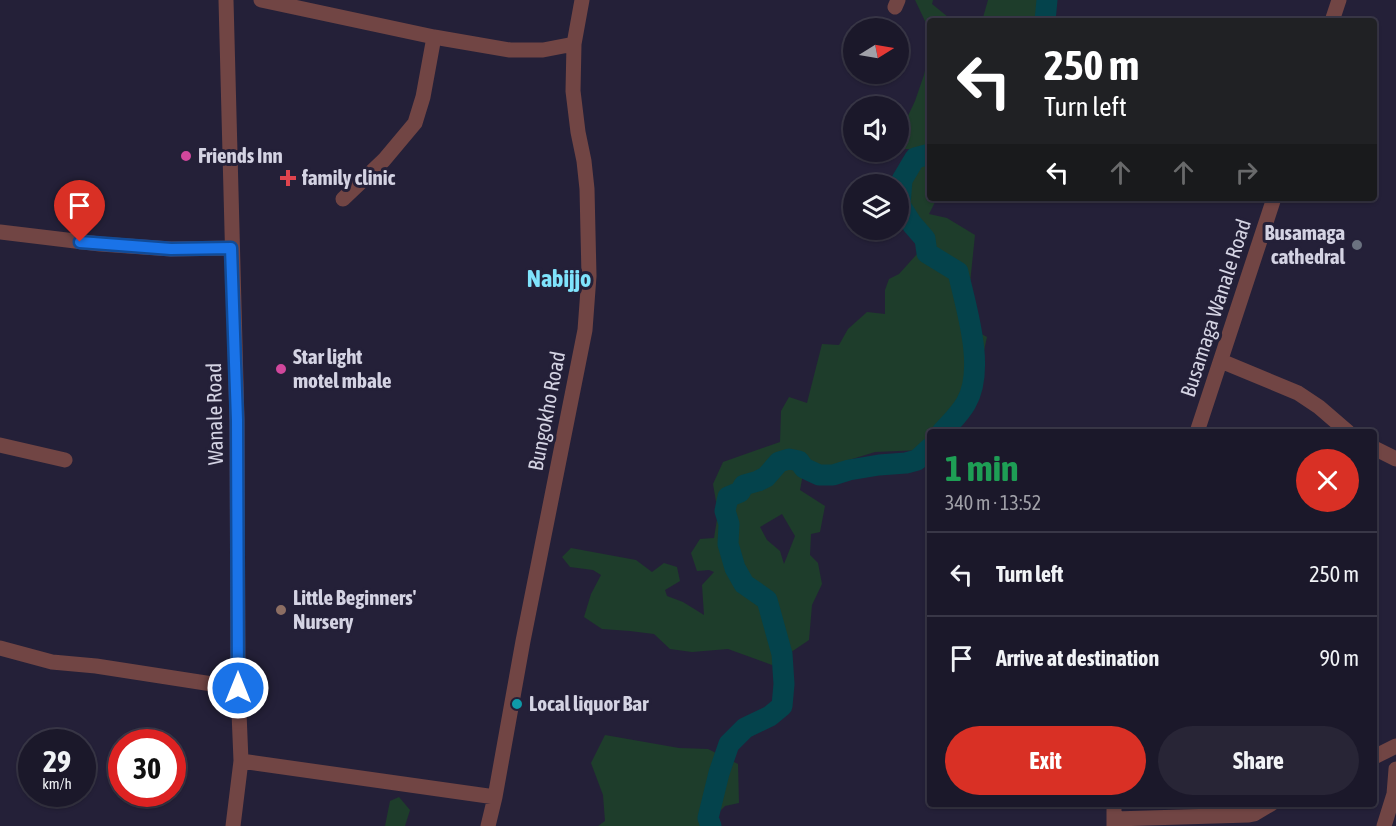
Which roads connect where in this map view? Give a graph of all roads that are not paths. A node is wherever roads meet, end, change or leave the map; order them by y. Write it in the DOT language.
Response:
graph roads {
  1 [pos="226,0"];
  2 [pos="261,0"];
  3 [pos="582,0"];
  4 [pos="1339,0"];
  5 [pos="1333,18"];
  6 [pos="434,37"];
  7 [pos="574,44"];
  8 [pos="343,199"];
  9 [pos="1273,201"];
  10 [pos="0,232"];
  11 [pos="231,248"];
  12 [pos="1221,361"];
  13 [pos="1198,429"];
  14 [pos="1345,429"];
  15 [pos="0,445"];
  16 [pos="1377,450"];
  17 [pos="1396,459"];
  18 [pos="65,460"];
  19 [pos="0,648"];
  20 [pos="238,688"];
  21 [pos="1396,746"];
  22 [pos="1377,756"];
  23 [pos="241,761"];
  24 [pos="1396,769"];
  25 [pos="495,797"];
  26 [pos="1266,807"];
  27 [pos="1114,816"];
  28 [pos="233,826"];
  29 [pos="488,826"];
  30 [pos="1384,826"];
  1 -- 11 [label="street, Wanale Road"];
  2 -- 6 [label="street"];
  3 -- 7 [label="street, Bungokho Road"];
  4 -- 5 [label="street"];
  6 -- 7 [label="street"];
  6 -- 8 [label="street"];
  7 -- 25 [label="street, Bungokho Road"];
  9 -- 12 [label="street, Busamaga Wanale Road"];
  10 -- 11 [label="street"];
  11 -- 20 [label="street, Wanale Road"];
  12 -- 13 [label="street, Busamaga Wanale Road"];
  12 -- 14 [label="street"];
  15 -- 18 [label="street"];
  16 -- 17 [label="street"];
  19 -- 20 [label="street"];
  20 -- 23 [label="street, Wanale Road"];
  21 -- 22 [label="street"];
  23 -- 25 [label="street"];
  23 -- 28 [label="street, Wanale Road"];
  24 -- 30 [label="street"];
  25 -- 29 [label="street, Bungokho Road"];
  26 -- 27 [label="street"];
}
